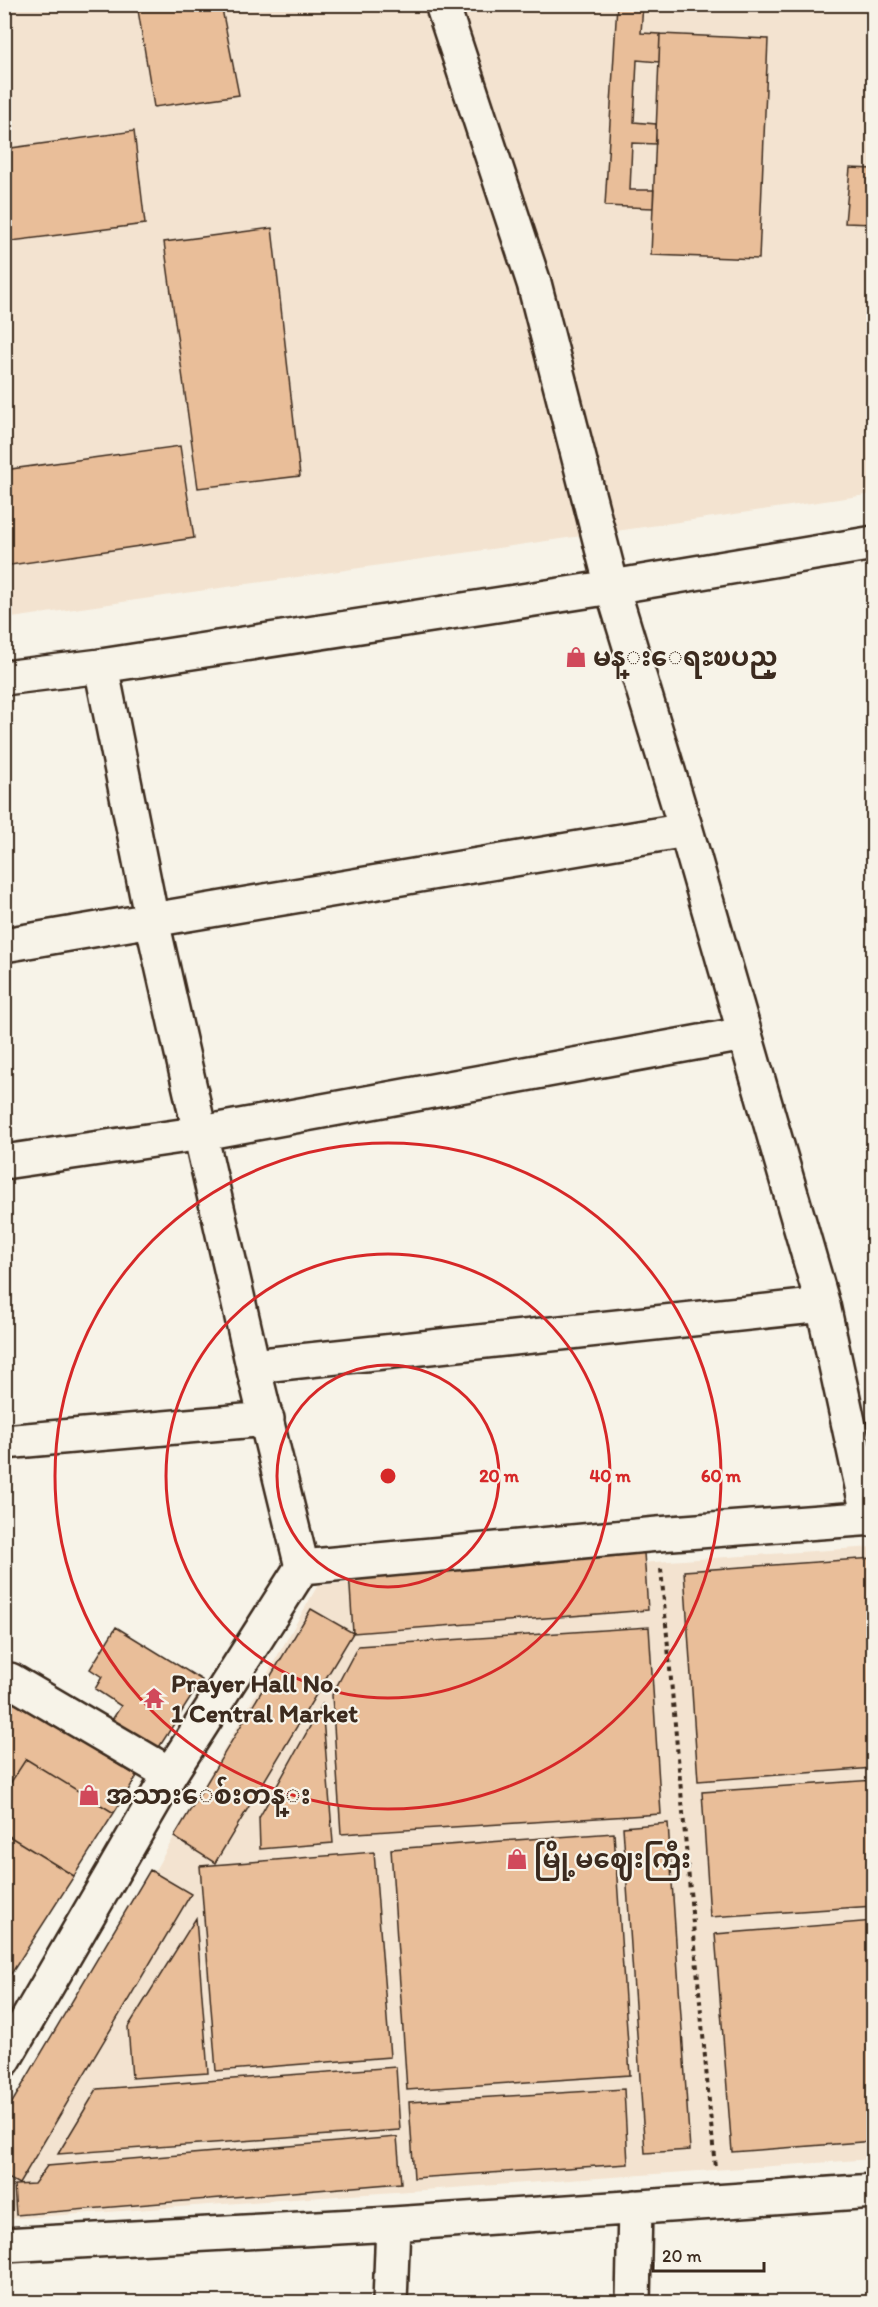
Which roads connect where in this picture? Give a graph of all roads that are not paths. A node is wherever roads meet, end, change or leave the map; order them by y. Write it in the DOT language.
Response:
graph roads {
  1 [pos="442,4"];
  2 [pos="873,543"];
  3 [pos="612,587"];
  4 [pos="101,666"];
  5 [pos="4,678"];
  6 [pos="686,830"];
  7 [pos="153,921"];
  8 [pos="4,945"];
  9 [pos="744,1034"];
  10 [pos="202,1133"];
  11 [pos="4,1162"];
  12 [pos="823,1305"];
  13 [pos="253,1366"];
  14 [pos="267,1419"];
  15 [pos="4,1442"];
  16 [pos="871,1519"];
  17 [pos="302,1567"];
  18 [pos="4,1680"];
  19 [pos="170,1774"];
  20 [pos="4,2060"];
  21 [pos="873,2191"];
  22 [pos="635,2207"];
  23 [pos="393,2224"];
  24 [pos="4,2245"];
  25 [pos="390,2302"];
  26 [pos="633,2302"];
  1 -- 3 [label="street"];
  2 -- 3 [label="street"];
  3 -- 4 [label="street"];
  3 -- 6 [label="street"];
  4 -- 5 [label="street"];
  4 -- 7 [label="street"];
  6 -- 7 [label="street"];
  6 -- 9 [label="street"];
  7 -- 8 [label="street"];
  7 -- 10 [label="street"];
  9 -- 10 [label="street"];
  9 -- 12 [label="street"];
  10 -- 11 [label="street"];
  10 -- 13 [label="street"];
  12 -- 13 [label="street"];
  12 -- 16 [label="street"];
  13 -- 14 [label="street"];
  14 -- 15 [label="street"];
  14 -- 17 [label="street"];
  16 -- 17 [label="street"];
  17 -- 19 [label="street"];
  18 -- 19 [label="street"];
  19 -- 20 [label="street"];
  21 -- 22 [label="street"];
  22 -- 23 [label="street"];
  22 -- 26 [label="street"];
  23 -- 24 [label="street"];
  23 -- 25 [label="street"];
}
